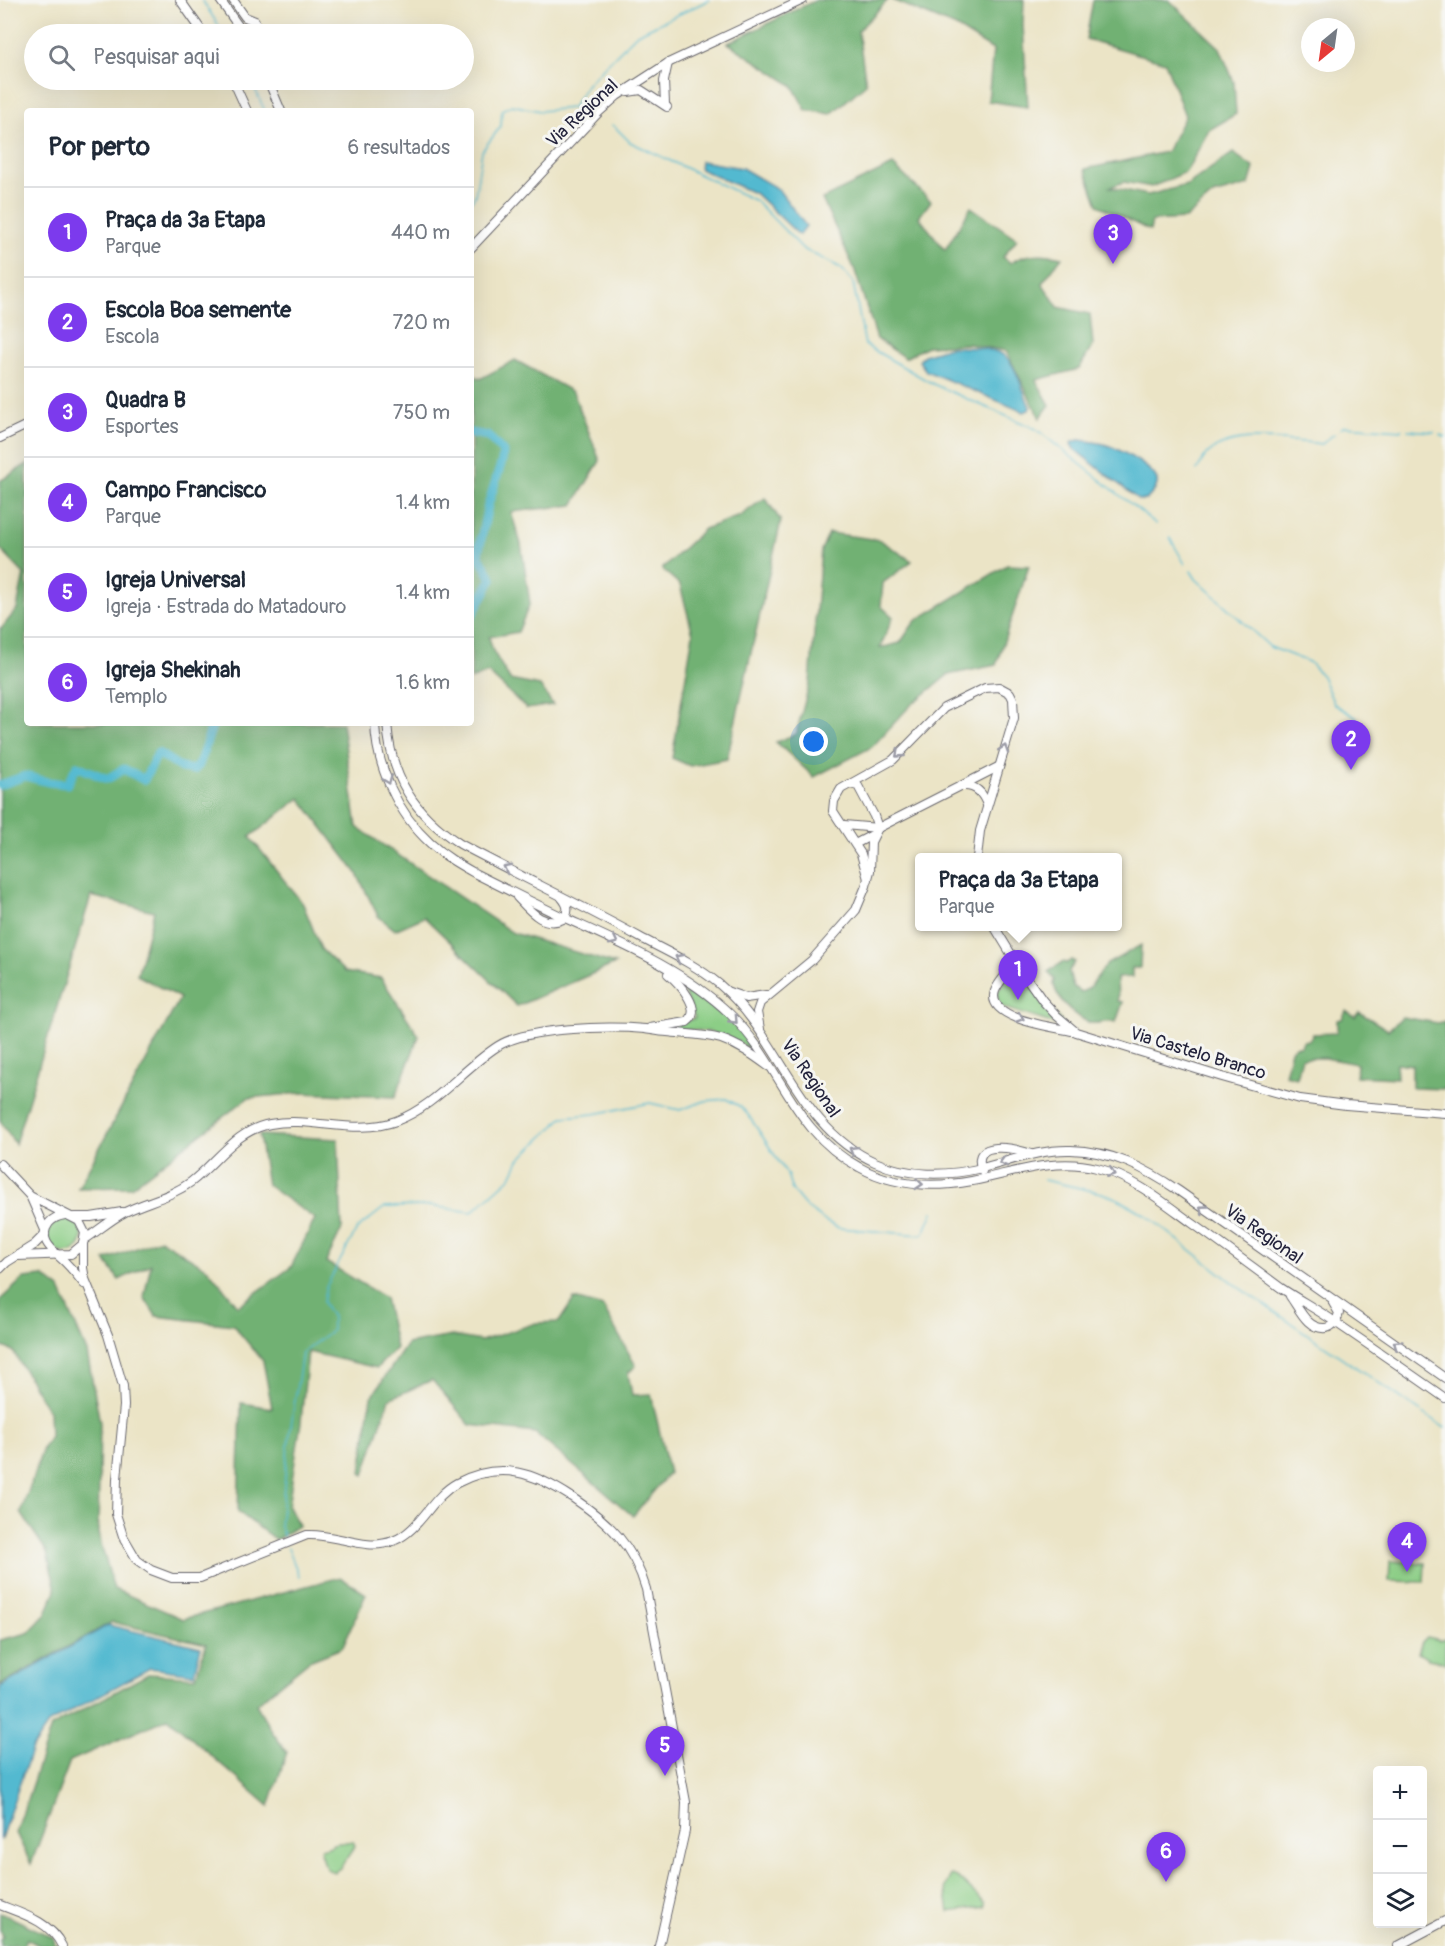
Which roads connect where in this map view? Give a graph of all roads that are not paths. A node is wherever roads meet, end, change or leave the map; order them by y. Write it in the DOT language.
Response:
graph roads {
  1 [pos="233,0"];
  2 [pos="803,0"];
  3 [pos="181,2"];
  4 [pos="223,3"];
  5 [pos="255,21"];
  6 [pos="197,24"];
  7 [pos="237,24"];
  8 [pos="668,63"];
  9 [pos="238,90"];
  10 [pos="272,90"];
  11 [pos="621,94"];
  12 [pos="246,108"];
  13 [pos="280,108"];
  14 [pos="474,245"];
  15 [pos="24,426"];
  16 [pos="0,438"];
  17 [pos="375,726"];
  18 [pos="387,726"];
  19 [pos="998,767"];
  20 [pos="850,784"];
  21 [pos="958,786"];
  22 [pos="987,805"];
  23 [pos="844,825"];
  24 [pos="876,831"];
  25 [pos="855,844"];
  26 [pos="978,853"];
  27 [pos="868,879"];
  28 [pos="560,895"];
  29 [pos="565,918"];
  30 [pos="996,931"];
  31 [pos="1012,956"];
  32 [pos="653,961"];
  33 [pos="1007,975"];
  34 [pos="1026,977"];
  35 [pos="727,991"];
  36 [pos="768,995"];
  37 [pos="645,1029"];
  38 [pos="761,1031"];
  39 [pos="1076,1032"];
  40 [pos="773,1070"];
  41 [pos="1445,1113"];
  42 [pos="1033,1154"];
  43 [pos="0,1164"];
  44 [pos="981,1168"];
  45 [pos="993,1176"];
  46 [pos="30,1196"];
  47 [pos="126,1211"];
  48 [pos="70,1216"];
  49 [pos="45,1232"];
  50 [pos="83,1242"];
  51 [pos="56,1254"];
  52 [pos="18,1256"];
  53 [pos="0,1269"];
  54 [pos="88,1290"];
  55 [pos="1285,1290"];
  56 [pos="1328,1297"];
  57 [pos="1336,1322"];
  58 [pos="1445,1378"];
  59 [pos="1445,1398"];
  60 [pos="0,1905"];
  61 [pos="1445,1921"];
  62 [pos="62,1946"];
  63 [pos="659,1946"];
  64 [pos="1398,1946"];
  1 -- 5 [label="main road"];
  2 -- 8 [label="main road, Via Regional"];
  3 -- 6 [label="main road"];
  4 -- 7 [label="main road"];
  8 -- 11 [label="main road, Via Regional"];
  8 -- 11 [label="main road"];
  9 -- 12 [label="main road"];
  10 -- 13 [label="main road"];
  11 -- 14 [label="main road, Via Regional"];
  15 -- 16 [label="main road"];
  17 -- 29 [label="main road, one-way"];
  28 -- 18 [label="main road, Via Regional, one-way"];
  19 -- 20 [label="main road, one-way"];
  19 -- 21 [label="main road"];
  19 -- 22 [label="main road"];
  20 -- 23 [label="main road"];
  20 -- 24 [label="main road"];
  21 -- 22 [label="main road"];
  21 -- 24 [label="main road"];
  22 -- 26 [label="main road"];
  23 -- 24 [label="main road"];
  23 -- 25 [label="main road"];
  24 -- 25 [label="main road"];
  24 -- 27 [label="main road"];
  25 -- 27 [label="main road"];
  27 -- 36 [label="main road"];
  28 -- 29 [label="main road"];
  35 -- 28 [label="main road, Via Regional, one-way"];
  29 -- 32 [label="main road, Via Regional, one-way"];
  30 -- 31 [label="main road, Via Castelo Branco"];
  31 -- 33 [label="main road"];
  31 -- 34 [label="main road, Via Castelo Branco"];
  32 -- 37 [label="main road, Via Regional"];
  32 -- 40 [label="main road, Via Regional, one-way"];
  33 -- 34 [label="main road"];
  33 -- 39 [label="main road, one-way"];
  34 -- 39 [label="main road, Via Castelo Branco"];
  35 -- 36 [label="main road"];
  35 -- 38 [label="main road, Via Regional"];
  36 -- 38 [label="main road"];
  37 -- 40 [label="main road"];
  37 -- 47 [label="main road"];
  44 -- 38 [label="main road, Via Regional, one-way"];
  39 -- 41 [label="main road, Via Castelo Branco"];
  40 -- 45 [label="main road, Via Regional, one-way"];
  42 -- 44 [label="main road, Via Regional, one-way"];
  42 -- 44 [label="main road"];
  56 -- 42 [label="main road, Via Regional, one-way"];
  43 -- 46 [label="main road"];
  44 -- 45 [label="main road"];
  45 -- 55 [label="main road, Via Regional, one-way"];
  46 -- 48 [label="main road"];
  46 -- 49 [label="main road"];
  47 -- 48 [label="main road"];
  47 -- 50 [label="main road"];
  48 -- 49 [label="main road"];
  48 -- 50 [label="main road"];
  49 -- 51 [label="main road"];
  49 -- 52 [label="main road"];
  50 -- 51 [label="main road"];
  50 -- 54 [label="main road"];
  51 -- 52 [label="main road"];
  51 -- 54 [label="main road"];
  52 -- 53 [label="main road"];
  54 -- 63 [label="main road"];
  55 -- 57 [label="main road, Via Regional"];
  55 -- 57 [label="main road"];
  56 -- 57 [label="main road"];
  58 -- 56 [label="main road, Via Regional, one-way"];
  57 -- 59 [label="main road, Via Regional"];
  60 -- 62 [label="main road"];
  61 -- 64 [label="main road"];
}
